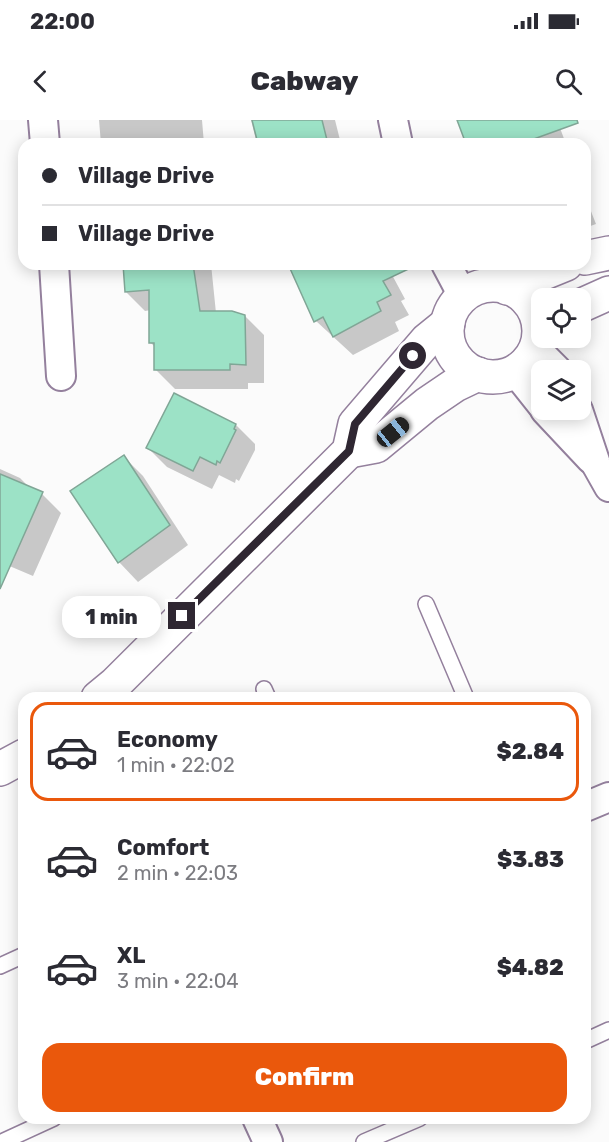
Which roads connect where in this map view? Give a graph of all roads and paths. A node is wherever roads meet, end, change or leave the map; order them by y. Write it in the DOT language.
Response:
graph roads {
  1 [pos="43,120"];
  2 [pos="393,120"];
  3 [pos="44,138"];
  4 [pos="397,138"];
  5 [pos="609,253"];
  6 [pos="591,257"];
  7 [pos="54,270"];
  8 [pos="447,270"];
  9 [pos="551,270"];
  10 [pos="507,288"];
  11 [pos="609,293"];
  12 [pos="591,301"];
  13 [pos="455,310"];
  14 [pos="538,351"];
  15 [pos="478,374"];
  16 [pos="62,376"];
  17 [pos="555,420"];
  18 [pos="583,420"];
  19 [pos="349,451"];
  20 [pos="605,469"];
  21 [pos="426,604"];
  22 [pos="106,692"];
  23 [pos="463,692"];
  24 [pos="18,760"];
  25 [pos="0,770"];
  26 [pos="609,797"];
  27 [pos="591,804"];
  28 [pos="18,958"];
  29 [pos="0,966"];
  30 [pos="609,1030"];
  31 [pos="591,1038"];
  32 [pos="41,1124"];
  33 [pos="260,1124"];
  34 [pos="406,1124"];
  35 [pos="4,1141"];
  36 [pos="268,1142"];
  37 [pos="364,1142"];
  1 -- 3 [label="street"];
  2 -- 4 [label="street"];
  5 -- 6 [label="street"];
  7 -- 16 [label="street"];
  8 -- 13 [label="street"];
  9 -- 10 [label="street"];
  10 -- 13 [label="street"];
  10 -- 14 [label="street"];
  11 -- 12 [label="street"];
  13 -- 15 [label="street"];
  13 -- 19 [label="street"];
  14 -- 15 [label="street"];
  15 -- 19 [label="street"];
  17 -- 20 [label="street"];
  18 -- 20 [label="street"];
  19 -- 22 [label="street"];
  21 -- 23 [label="lane"];
  24 -- 25 [label="street"];
  26 -- 27 [label="street"];
  28 -- 29 [label="lane"];
  30 -- 31 [label="lane"];
  32 -- 35 [label="lane"];
  33 -- 36 [label="street"];
  34 -- 37 [label="lane"];
}
